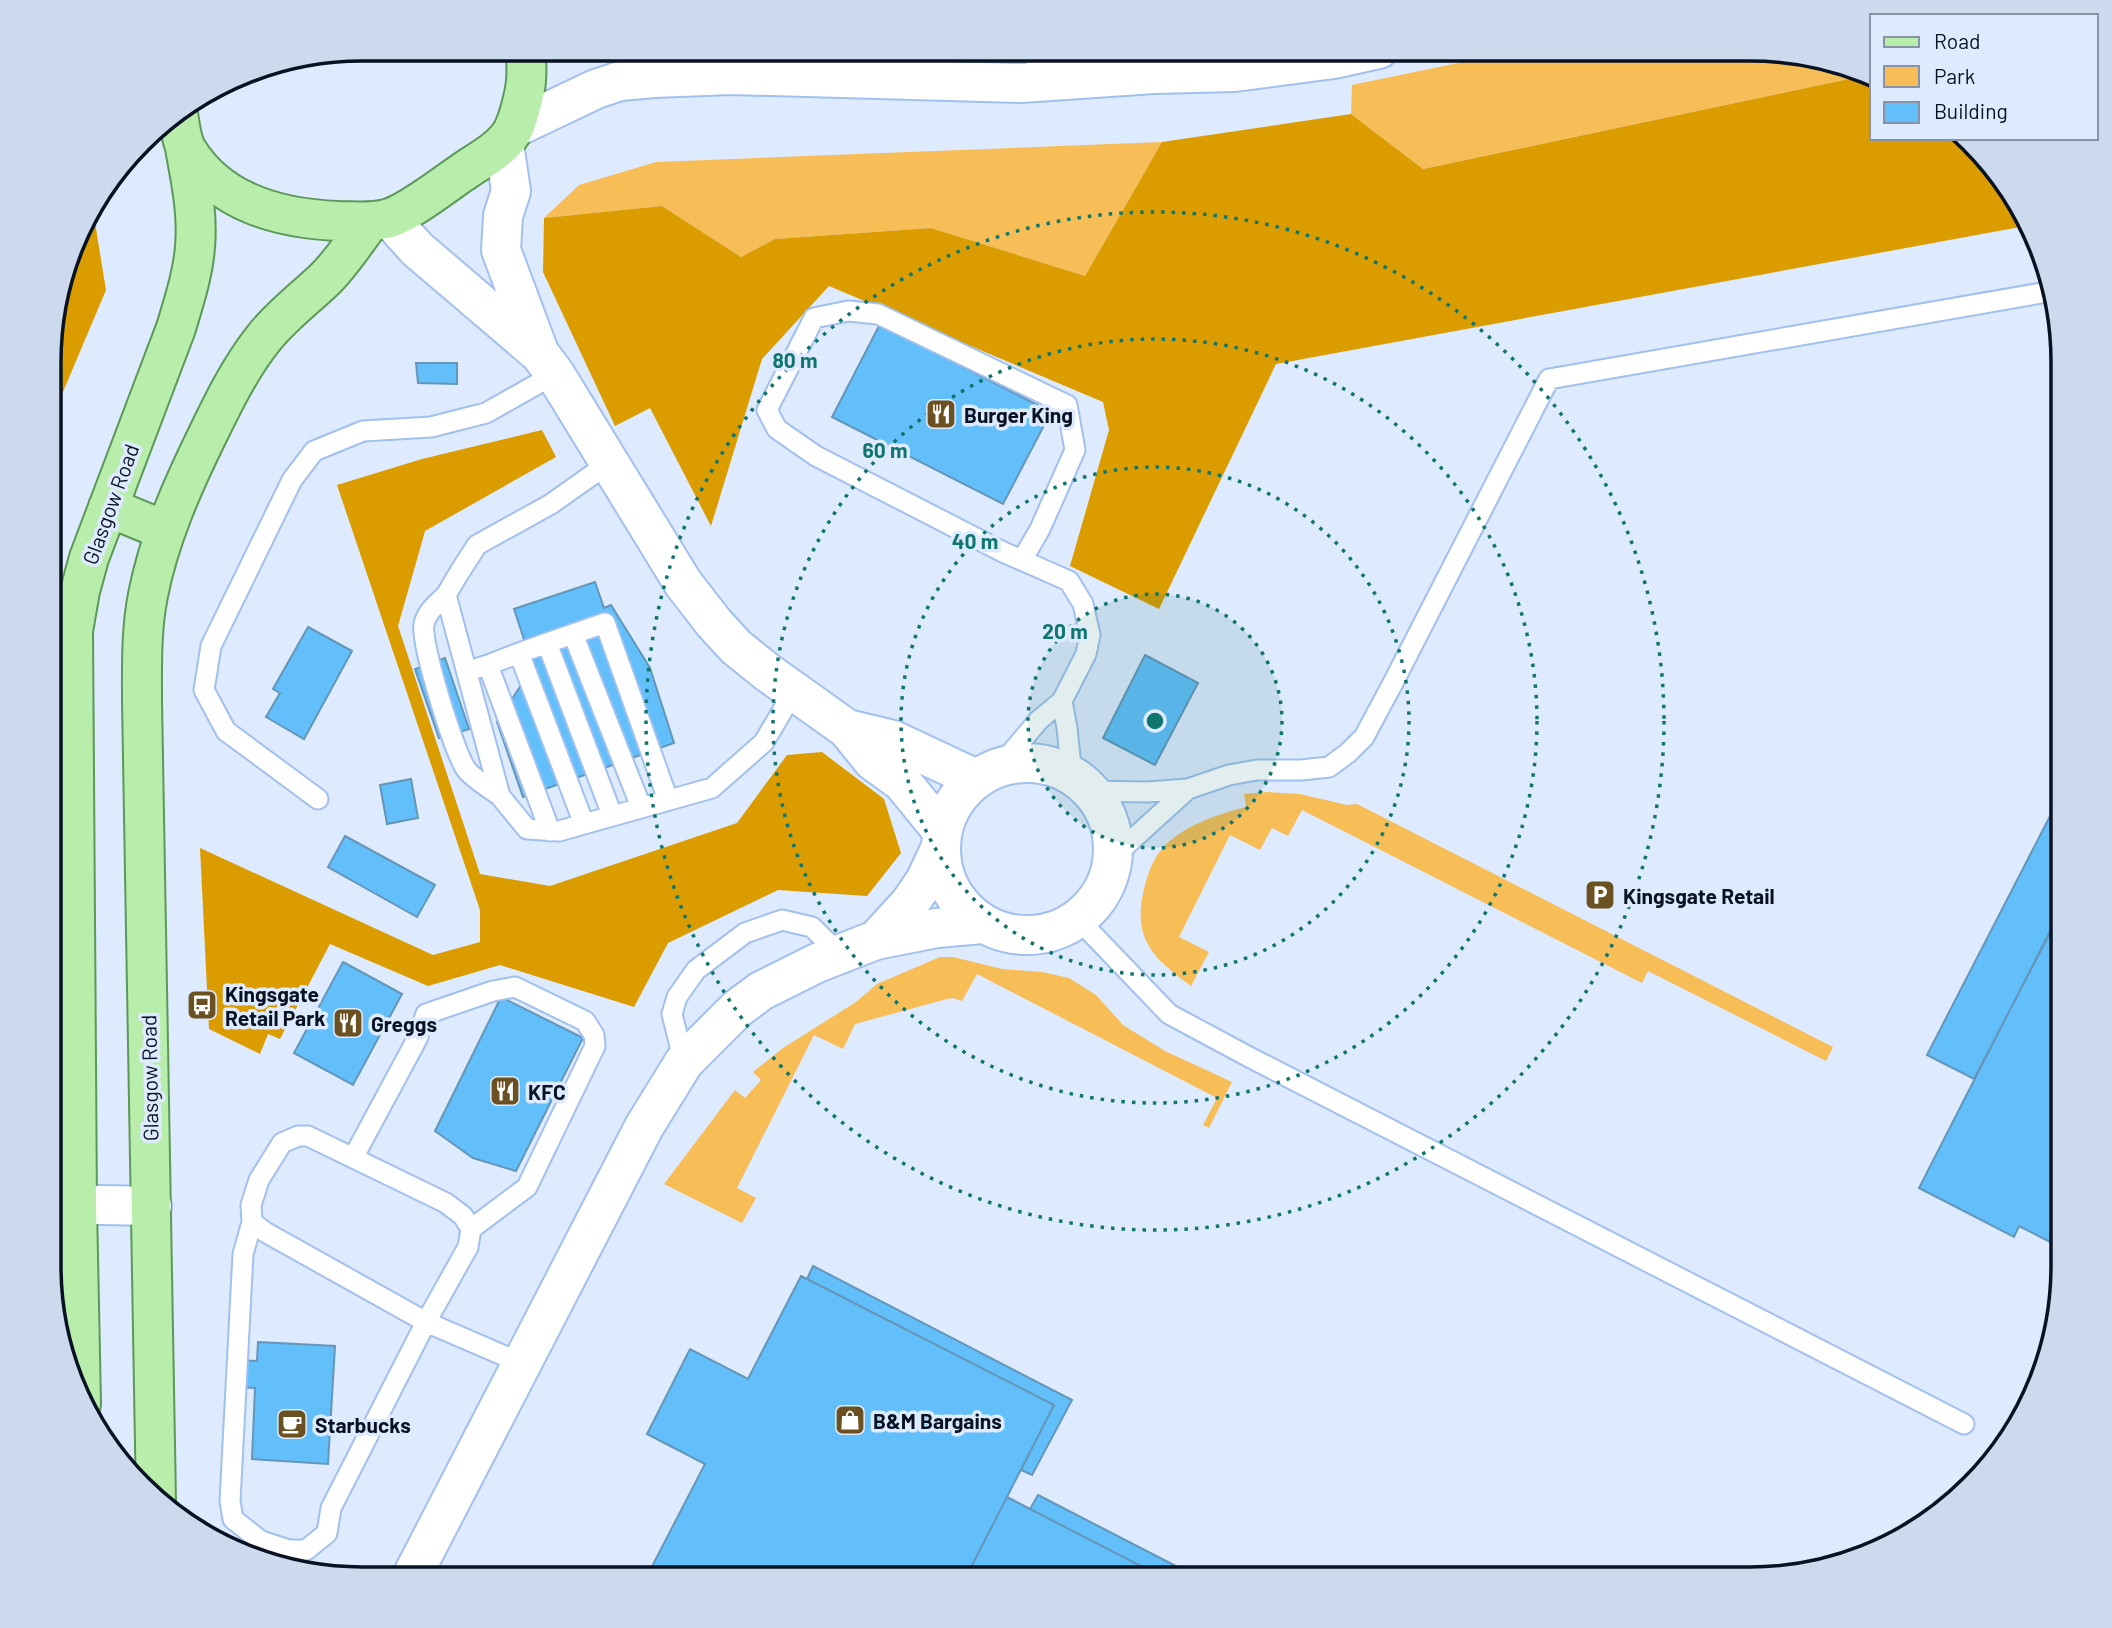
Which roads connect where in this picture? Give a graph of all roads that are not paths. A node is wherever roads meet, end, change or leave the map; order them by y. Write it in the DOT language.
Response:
graph roads {
  1 [pos="526,61"];
  2 [pos="1094,61"];
  3 [pos="1326,61"];
  4 [pos="1154,74"];
  5 [pos="178,127"];
  6 [pos="509,136"];
  7 [pos="380,220"];
  8 [pos="2042,293"];
  9 [pos="547,364"];
  10 [pos="609,463"];
  11 [pos="108,507"];
  12 [pos="166,531"];
  13 [pos="1022,560"];
  14 [pos="446,595"];
  15 [pos="573,634"];
  16 [pos="547,643"];
  17 [pos="519,653"];
  18 [pos="488,665"];
  19 [pos="466,671"];
  20 [pos="794,691"];
  21 [pos="1062,701"];
  22 [pos="847,729"];
  23 [pos="987,773"];
  24 [pos="1081,783"];
  25 [pos="1188,789"];
  26 [pos="500,796"];
  27 [pos="318,799"];
  28 [pos="668,800"];
  29 [pos="642,807"];
  30 [pos="612,815"];
  31 [pos="584,824"];
  32 [pos="550,831"];
  33 [pos="941,840"];
  34 [pos="1113,857"];
  35 [pos="1078,919"];
  36 [pos="982,924"];
  37 [pos="876,940"];
  38 [pos="839,954"];
  39 [pos="684,1062"];
  40 [pos="353,1158"];
  41 [pos="64,1205"];
  42 [pos="152,1206"];
  43 [pos="252,1222"];
  44 [pos="471,1229"];
  45 [pos="426,1322"];
  46 [pos="78,1363"];
  47 [pos="522,1363"];
  48 [pos="1964,1424"];
  49 [pos="156,1485"];
  50 [pos="417,1567"];
  1 -- 6 [label="main road"];
  2 -- 4 [label="street"];
  3 -- 4 [label="street"];
  4 -- 6 [label="street"];
  5 -- 7 [label="main road"];
  5 -- 11 [label="main road, Glasgow Road"];
  6 -- 7 [label="main road"];
  6 -- 9 [label="street"];
  7 -- 9 [label="street"];
  7 -- 12 [label="main road, Glasgow Road"];
  8 -- 25 [label="lane"];
  9 -- 10 [label="street"];
  9 -- 27 [label="lane"];
  10 -- 14 [label="lane"];
  10 -- 20 [label="street"];
  11 -- 12 [label="main road"];
  11 -- 41 [label="main road, Glasgow Road"];
  12 -- 42 [label="main road, Glasgow Road"];
  13 -- 13 [label="lane"];
  13 -- 21 [label="lane"];
  14 -- 19 [label="lane"];
  14 -- 26 [label="lane"];
  15 -- 16 [label="lane"];
  15 -- 28 [label="lane"];
  15 -- 29 [label="lane"];
  16 -- 17 [label="lane"];
  16 -- 30 [label="lane"];
  17 -- 18 [label="lane"];
  17 -- 31 [label="lane"];
  18 -- 19 [label="lane"];
  18 -- 32 [label="lane"];
  19 -- 26 [label="lane"];
  20 -- 22 [label="street"];
  20 -- 28 [label="lane"];
  21 -- 23 [label="lane"];
  21 -- 24 [label="lane"];
  22 -- 23 [label="street"];
  22 -- 33 [label="street"];
  23 -- 24 [label="street"];
  23 -- 33 [label="street"];
  24 -- 25 [label="lane"];
  24 -- 34 [label="street"];
  25 -- 34 [label="lane"];
  26 -- 32 [label="lane"];
  28 -- 29 [label="lane"];
  29 -- 30 [label="lane"];
  30 -- 31 [label="lane"];
  31 -- 32 [label="lane"];
  33 -- 36 [label="street"];
  33 -- 37 [label="street"];
  34 -- 35 [label="street"];
  35 -- 36 [label="street"];
  35 -- 48 [label="lane"];
  36 -- 37 [label="street"];
  37 -- 38 [label="street"];
  38 -- 39 [label="street"];
  38 -- 39 [label="lane"];
  39 -- 47 [label="street"];
  40 -- 43 [label="lane"];
  40 -- 44 [label="lane"];
  40 -- 44 [label="lane"];
  41 -- 42 [label="street"];
  41 -- 46 [label="main road, Glasgow Road"];
  42 -- 49 [label="main road, Glasgow Road"];
  43 -- 45 [label="lane"];
  43 -- 45 [label="lane"];
  44 -- 45 [label="lane"];
  45 -- 47 [label="lane"];
  47 -- 50 [label="street"];
}
